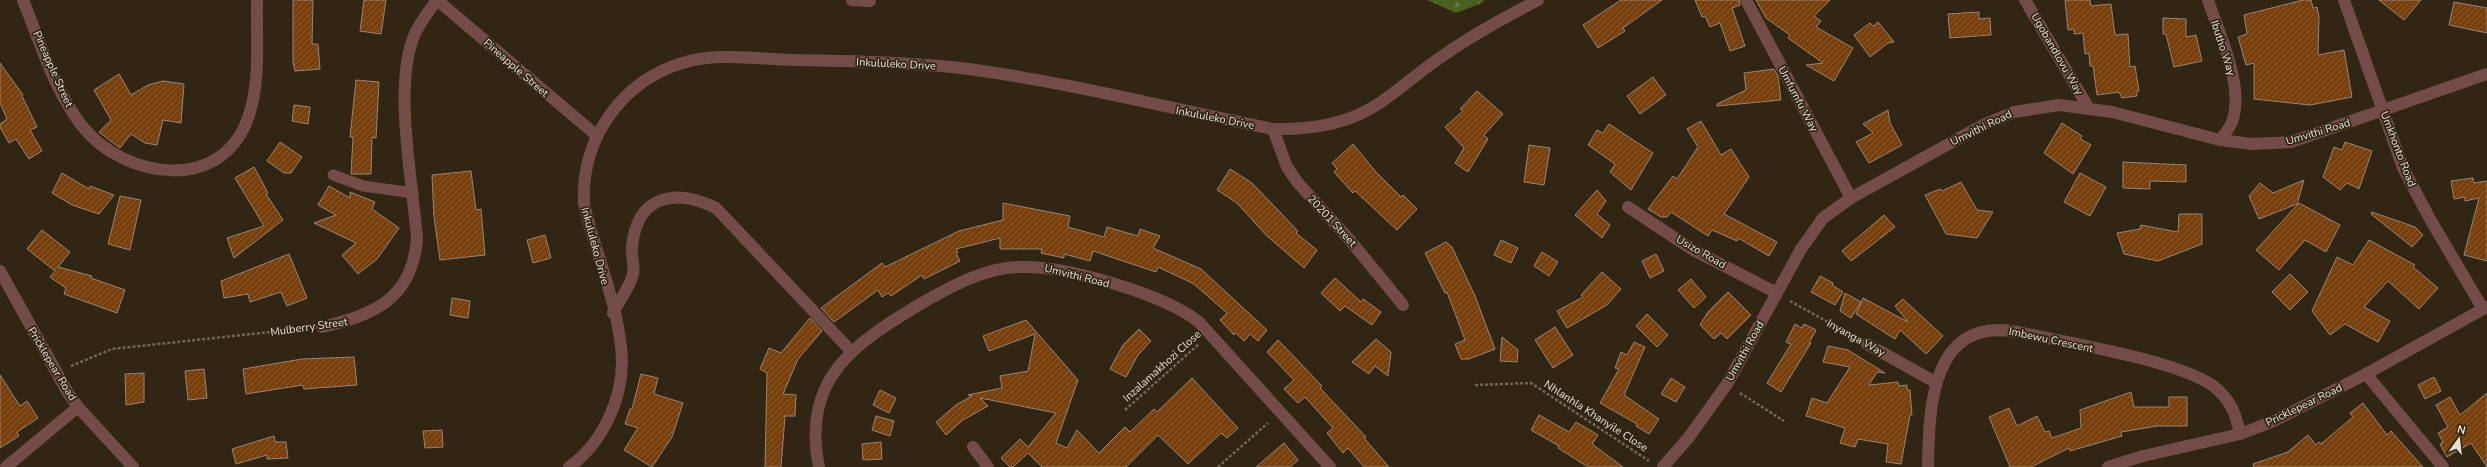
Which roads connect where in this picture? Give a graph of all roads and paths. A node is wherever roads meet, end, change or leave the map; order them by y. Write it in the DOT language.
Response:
graph roads {
  1 [pos="23,0"];
  2 [pos="257,0"];
  3 [pos="437,0"];
  4 [pos="852,0"];
  5 [pos="1538,0"];
  6 [pos="1746,0"];
  7 [pos="2025,0"];
  8 [pos="2208,0"];
  9 [pos="2344,0"];
  10 [pos="870,1"];
  11 [pos="2487,74"];
  12 [pos="2088,107"];
  13 [pos="2383,111"];
  14 [pos="1273,129"];
  15 [pos="596,135"];
  16 [pos="2220,140"];
  17 [pos="333,174"];
  18 [pos="413,193"];
  19 [pos="1851,198"];
  20 [pos="1628,207"];
  21 [pos="0,271"];
  22 [pos="1777,293"];
  23 [pos="1403,305"];
  24 [pos="2485,308"];
  25 [pos="613,313"];
  26 [pos="322,327"];
  27 [pos="1210,334"];
  28 [pos="1867,344"];
  29 [pos="851,351"];
  30 [pos="56,373"];
  31 [pos="2366,374"];
  32 [pos="1935,382"];
  33 [pos="1726,384"];
  34 [pos="1475,385"];
  35 [pos="78,407"];
  36 [pos="1125,410"];
  37 [pos="1280,412"];
  38 [pos="1784,421"];
  39 [pos="2240,434"];
  40 [pos="974,447"];
  41 [pos="1657,465"];
  42 [pos="6,467"];
  43 [pos="132,467"];
  44 [pos="569,467"];
  45 [pos="819,467"];
  46 [pos="988,467"];
  47 [pos="1218,467"];
  48 [pos="1330,467"];
  49 [pos="1928,467"];
  50 [pos="2108,467"];
  51 [pos="2442,467"];
  1 -- 2 [label="street, Pineapple Street"];
  3 -- 15 [label="street, Pineapple Street"];
  3 -- 18 [label="street, Mulberry Street"];
  4 -- 10 [label="street"];
  5 -- 14 [label="street, Inkululeko Drive"];
  6 -- 19 [label="street, Umfumfu Way"];
  7 -- 12 [label="street, Ugobandlovu Way"];
  8 -- 16 [label="street, Ibutho Way"];
  9 -- 13 [label="street, Umkhonto Road"];
  11 -- 13 [label="street, Umvithi Road"];
  12 -- 16 [label="street, Umvithi Road"];
  12 -- 19 [label="street, Umvithi Road"];
  13 -- 16 [label="street, Umvithi Road"];
  13 -- 24 [label="street, Umkhonto Road"];
  14 -- 15 [label="street, Inkululeko Drive"];
  14 -- 23 [label="street, 20201 Street"];
  15 -- 25 [label="street, Inkululeko Drive"];
  17 -- 18 [label="lane"];
  18 -- 26 [label="street, Mulberry Street"];
  19 -- 22 [label="street, Umvithi Road"];
  20 -- 22 [label="street, Usizo Road"];
  21 -- 30 [label="street, Pricklepear Road"];
  22 -- 28 [label="path, Inyanga Way"];
  22 -- 33 [label="street, Umvithi Road"];
  24 -- 31 [label="street, Pricklepear Road"];
  25 -- 29 [label="street"];
  25 -- 44 [label="street, Inkululeko Drive"];
  26 -- 30 [label="path, Mulberry Street"];
  27 -- 29 [label="street, Umvithi Road"];
  27 -- 36 [label="path, Inzalamakhozi Close"];
  27 -- 37 [label="street, Umvithi Road"];
  28 -- 32 [label="street, Inyanga Way"];
  29 -- 45 [label="street, Umvithi Road"];
  30 -- 35 [label="street, Pricklepear Road"];
  31 -- 39 [label="street, Pricklepear Road"];
  31 -- 51 [label="street"];
  32 -- 39 [label="street, Imbewu Crescent"];
  32 -- 49 [label="street, Imbewu Crescent"];
  33 -- 38 [label="path"];
  33 -- 41 [label="street, Umvithi Road"];
  34 -- 41 [label="path, Nhlanhla Khanyile Close"];
  35 -- 42 [label="street"];
  35 -- 43 [label="street, Pricklepear Road"];
  37 -- 47 [label="path"];
  37 -- 48 [label="street, Umvithi Road"];
  39 -- 50 [label="street, Pricklepear Road"];
  40 -- 46 [label="street"];
}
